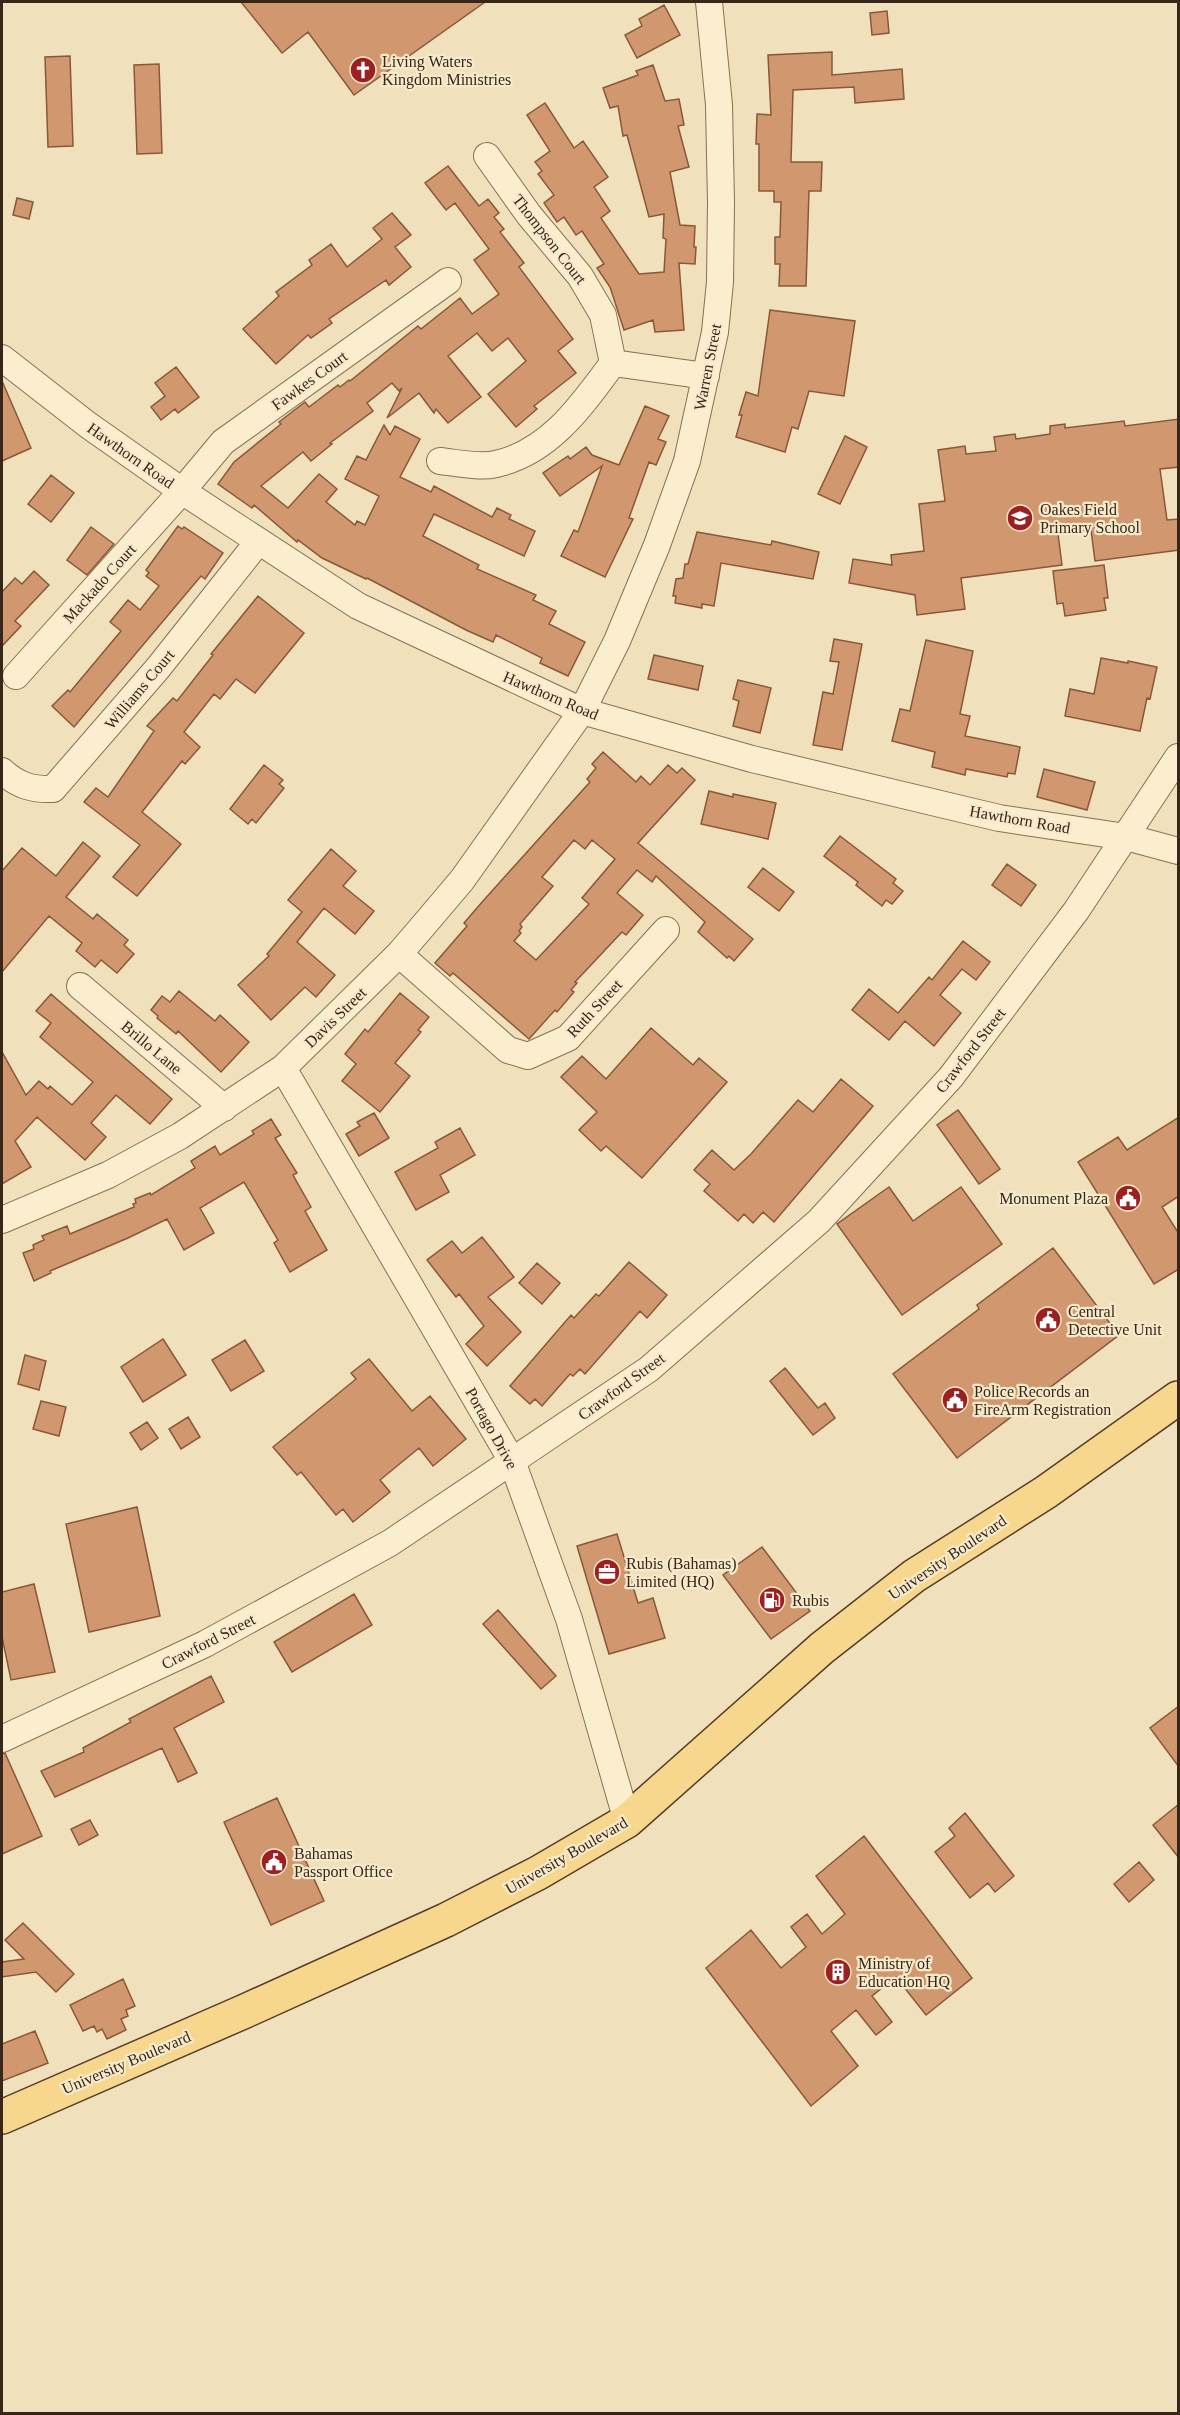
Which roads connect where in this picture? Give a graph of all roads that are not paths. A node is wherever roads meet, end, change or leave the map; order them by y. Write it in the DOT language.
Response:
graph roads {
  1 [pos="709,2"];
  2 [pos="488,156"];
  3 [pos="448,281"];
  4 [pos="2,358"];
  5 [pos="613,363"];
  6 [pos="706,376"];
  7 [pos="440,462"];
  8 [pos="182,491"];
  9 [pos="258,543"];
  10 [pos="16,676"];
  11 [pos="582,711"];
  12 [pos="1179,757"];
  13 [pos="2,771"];
  14 [pos="1126,837"];
  15 [pos="1179,851"];
  16 [pos="666,930"];
  17 [pos="399,954"];
  18 [pos="80,986"];
  19 [pos="283,1068"];
  20 [pos="224,1108"];
  21 [pos="2,1220"];
  22 [pos="1179,1398"];
  23 [pos="512,1461"];
  24 [pos="2,1739"];
  25 [pos="627,1821"];
  26 [pos="2,2117"];
  1 -- 6 [label="street, Warren Street"];
  2 -- 5 [label="street, Thompson Court"];
  3 -- 8 [label="street, Fawkes Court"];
  4 -- 8 [label="street, Hawthorn Road"];
  5 -- 6 [label="street"];
  5 -- 7 [label="street"];
  6 -- 11 [label="street, Warren Street"];
  8 -- 9 [label="street, Hawthorn Road"];
  8 -- 10 [label="street, Mackado Court"];
  9 -- 11 [label="street, Hawthorn Road"];
  9 -- 13 [label="street, Williams Court"];
  11 -- 14 [label="street, Hawthorn Road"];
  11 -- 17 [label="street, Davis Street"];
  12 -- 14 [label="street, Crawford Street"];
  14 -- 15 [label="street, Hawthorn Road"];
  14 -- 23 [label="street, Crawford Street"];
  16 -- 17 [label="street, Ruth Street"];
  17 -- 19 [label="street, Davis Street"];
  18 -- 20 [label="street, Brillo Lane"];
  19 -- 20 [label="street, Davis Street"];
  19 -- 23 [label="street, Portago Drive"];
  20 -- 21 [label="street, Davis Street"];
  22 -- 25 [label="main road, University Boulevard"];
  23 -- 24 [label="street, Crawford Street"];
  23 -- 25 [label="street, Portago Drive"];
  25 -- 26 [label="main road, University Boulevard"];
}
